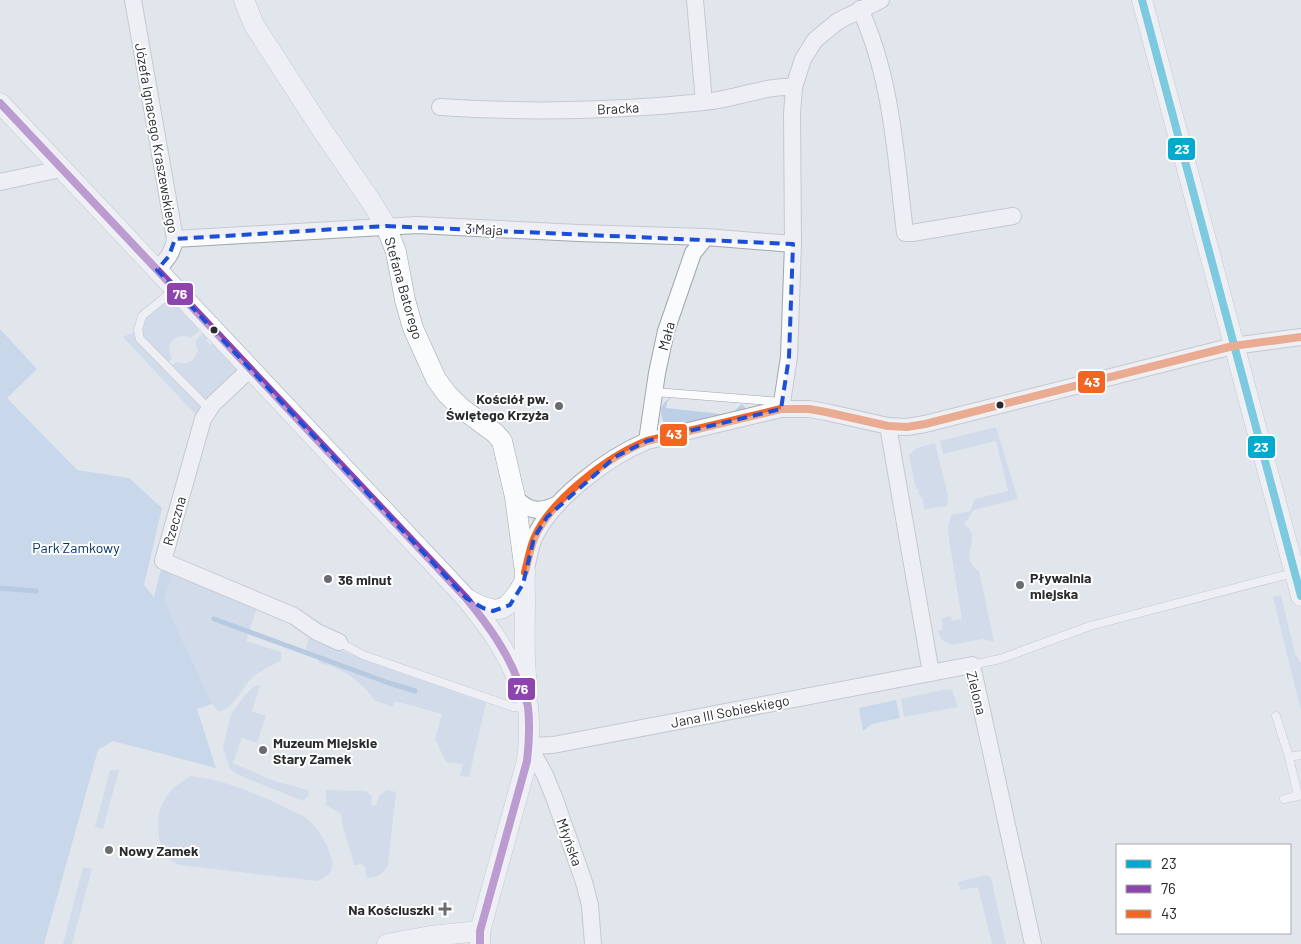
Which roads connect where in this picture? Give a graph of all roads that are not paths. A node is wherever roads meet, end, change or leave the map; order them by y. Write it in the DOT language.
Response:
graph roads {
  1 [pos="133,0"];
  2 [pos="244,0"];
  3 [pos="694,0"];
  4 [pos="881,0"];
  5 [pos="1142,0"];
  6 [pos="860,9"];
  7 [pos="794,87"];
  8 [pos="704,102"];
  9 [pos="0,103"];
  10 [pos="440,107"];
  11 [pos="61,169"];
  12 [pos="0,182"];
  13 [pos="1013,216"];
  14 [pos="386,226"];
  15 [pos="706,237"];
  16 [pos="175,240"];
  17 [pos="793,244"];
  18 [pos="157,270"];
  19 [pos="175,289"];
  20 [pos="1301,337"];
  21 [pos="1233,346"];
  22 [pos="250,369"];
  23 [pos="656,392"];
  24 [pos="781,406"];
  25 [pos="210,409"];
  26 [pos="888,426"];
  27 [pos="647,441"];
  28 [pos="515,497"];
  29 [pos="558,504"];
  30 [pos="1295,573"];
  31 [pos="524,578"];
  32 [pos="1301,596"];
  33 [pos="466,598"];
  34 [pos="339,642"];
  35 [pos="972,665"];
  36 [pos="931,673"];
  37 [pos="527,706"];
  38 [pos="1276,716"];
  39 [pos="529,746"];
  40 [pos="1301,755"];
  41 [pos="1289,757"];
  42 [pos="1284,799"];
  43 [pos="480,938"];
  44 [pos="386,944"];
  45 [pos="593,944"];
  46 [pos="1033,944"];
  1 -- 16 [label="street, Józefa Ignacego Kraszewskiego"];
  2 -- 14 [label="street, Stefana Batorego"];
  3 -- 8 [label="street"];
  4 -- 6 [label="street"];
  5 -- 21 [label="street"];
  6 -- 7 [label="street"];
  6 -- 13 [label="street"];
  7 -- 8 [label="street, Bracka"];
  7 -- 17 [label="street"];
  8 -- 10 [label="street, Bracka"];
  9 -- 11 [label="street"];
  11 -- 12 [label="street"];
  11 -- 18 [label="street"];
  14 -- 15 [label="street, 3 Maja"];
  14 -- 16 [label="street, 3 Maja"];
  14 -- 28 [label="street, Stefana Batorego"];
  15 -- 17 [label="street, 3 Maja"];
  15 -- 23 [label="street, Mała"];
  16 -- 18 [label="street, Józefa Ignacego Kraszewskiego"];
  17 -- 24 [label="street"];
  18 -- 19 [label="street"];
  19 -- 22 [label="street"];
  19 -- 25 [label="lane"];
  20 -- 21 [label="street"];
  21 -- 26 [label="street"];
  21 -- 30 [label="street"];
  22 -- 25 [label="street, Rzeczna"];
  22 -- 33 [label="street"];
  23 -- 24 [label="lane"];
  23 -- 27 [label="street, Mała"];
  24 -- 26 [label="street"];
  24 -- 27 [label="street"];
  25 -- 34 [label="street, Rzeczna"];
  26 -- 36 [label="street"];
  27 -- 29 [label="street"];
  28 -- 29 [label="street"];
  28 -- 31 [label="street, Stefana Batorego"];
  29 -- 31 [label="street"];
  30 -- 32 [label="street"];
  30 -- 35 [label="lane"];
  31 -- 33 [label="street"];
  31 -- 37 [label="street, Stefana Batorego"];
  33 -- 37 [label="street"];
  34 -- 37 [label="lane"];
  35 -- 36 [label="street, Zielona"];
  35 -- 46 [label="street, Zielona"];
  36 -- 39 [label="street, Jana III Sobieskiego"];
  37 -- 39 [label="street, Stefana Batorego"];
  38 -- 41 [label="lane"];
  39 -- 43 [label="street, Stefana Batorego"];
  39 -- 45 [label="street, Młyńska"];
  40 -- 41 [label="lane"];
  41 -- 42 [label="lane"];
  43 -- 44 [label="street"];
}
